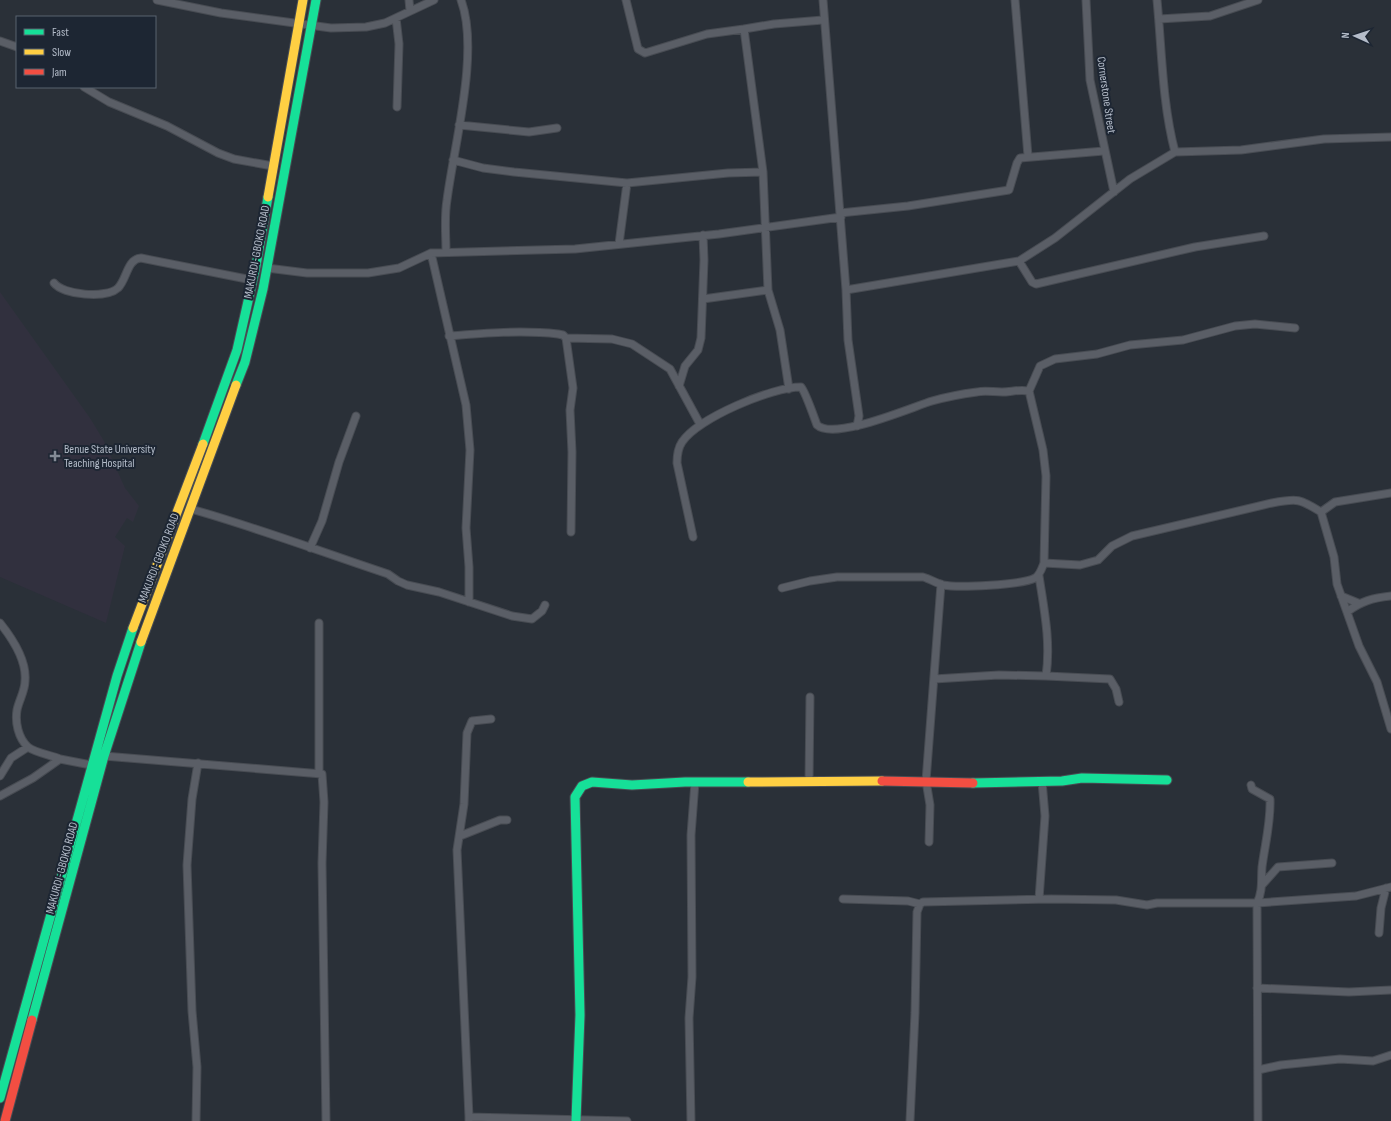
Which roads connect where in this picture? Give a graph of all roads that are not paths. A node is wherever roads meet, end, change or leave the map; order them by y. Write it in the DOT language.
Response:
graph roads {
  1 [pos="157,0"];
  2 [pos="304,0"];
  3 [pos="316,0"];
  4 [pos="409,0"];
  5 [pos="434,0"];
  6 [pos="460,0"];
  7 [pos="626,0"];
  8 [pos="823,0"];
  9 [pos="1015,0"];
  10 [pos="1086,0"];
  11 [pos="1157,0"];
  12 [pos="1258,0"];
  13 [pos="410,11"];
  14 [pos="396,18"];
  15 [pos="1159,19"];
  16 [pos="823,20"];
  17 [pos="300,24"];
  18 [pos="312,24"];
  19 [pos="744,29"];
  20 [pos="0,41"];
  21 [pos="16,47"];
  22 [pos="86,88"];
  23 [pos="397,107"];
  24 [pos="459,125"];
  25 [pos="556,128"];
  26 [pos="1391,137"];
  27 [pos="1104,151"];
  28 [pos="1175,152"];
  29 [pos="1028,156"];
  30 [pos="453,160"];
  31 [pos="274,166"];
  32 [pos="763,172"];
  33 [pos="627,183"];
  34 [pos="1114,192"];
  35 [pos="840,215"];
  36 [pos="765,227"];
  37 [pos="703,236"];
  38 [pos="1264,236"];
  39 [pos="618,244"];
  40 [pos="446,252"];
  41 [pos="431,253"];
  42 [pos="1019,261"];
  43 [pos="267,268"];
  44 [pos="252,280"];
  45 [pos="54,283"];
  46 [pos="768,290"];
  47 [pos="846,290"];
  48 [pos="703,299"];
  49 [pos="1295,328"];
  50 [pos="449,336"];
  51 [pos="566,338"];
  52 [pos="685,366"];
  53 [pos="670,369"];
  54 [pos="678,386"];
  55 [pos="789,389"];
  56 [pos="1029,391"];
  57 [pos="356,416"];
  58 [pos="859,416"];
  59 [pos="872,422"];
  60 [pos="700,424"];
  61 [pos="857,426"];
  62 [pos="1391,493"];
  63 [pos="191,509"];
  64 [pos="1321,512"];
  65 [pos="571,532"];
  66 [pos="693,537"];
  67 [pos="310,548"];
  68 [pos="1044,563"];
  69 [pos="1039,576"];
  70 [pos="941,584"];
  71 [pos="782,588"];
  72 [pos="1341,596"];
  73 [pos="1391,596"];
  74 [pos="469,602"];
  75 [pos="1358,603"];
  76 [pos="545,605"];
  77 [pos="1347,612"];
  78 [pos="0,623"];
  79 [pos="319,623"];
  80 [pos="1046,676"];
  81 [pos="934,679"];
  82 [pos="810,697"];
  83 [pos="1119,702"];
  84 [pos="491,719"];
  85 [pos="1391,730"];
  86 [pos="28,747"];
  87 [pos="104,756"];
  88 [pos="60,759"];
  89 [pos="198,763"];
  90 [pos="91,766"];
  91 [pos="319,773"];
  92 [pos="0,776"];
  93 [pos="1167,780"];
  94 [pos="926,781"];
  95 [pos="1042,781"];
  96 [pos="695,782"];
  97 [pos="809,782"];
  98 [pos="1251,785"];
  99 [pos="0,796"];
  100 [pos="507,820"];
  101 [pos="460,836"];
  102 [pos="929,842"];
  103 [pos="1332,863"];
  104 [pos="1262,885"];
  105 [pos="1388,887"];
  106 [pos="843,899"];
  107 [pos="1039,899"];
  108 [pos="1257,903"];
  109 [pos="920,904"];
  110 [pos="1379,933"];
  111 [pos="1257,988"];
  112 [pos="1391,990"];
  113 [pos="1391,1055"];
  114 [pos="1258,1070"];
  115 [pos="0,1098"];
  116 [pos="469,1119"];
  117 [pos="576,1120"];
  118 [pos="5,1121"];
  119 [pos="196,1121"];
  120 [pos="326,1121"];
  121 [pos="627,1121"];
  122 [pos="690,1121"];
  123 [pos="910,1121"];
  124 [pos="1258,1121"];
  1 -- 17 [label="street"];
  2 -- 17 [label="main road"];
  3 -- 18 [label="main road, MAKURDI-GBOKO ROAD"];
  4 -- 13 [label="street"];
  5 -- 13 [label="street"];
  6 -- 24 [label="street"];
  7 -- 19 [label="street"];
  8 -- 16 [label="street"];
  9 -- 29 [label="street"];
  10 -- 27 [label="street, Cornerstone Street"];
  11 -- 15 [label="street"];
  12 -- 15 [label="street"];
  13 -- 14 [label="street"];
  14 -- 18 [label="street"];
  14 -- 23 [label="street"];
  15 -- 28 [label="street"];
  16 -- 19 [label="street"];
  16 -- 35 [label="street"];
  17 -- 18 [label="street"];
  17 -- 31 [label="main road"];
  18 -- 43 [label="main road, MAKURDI-GBOKO ROAD"];
  19 -- 32 [label="street"];
  20 -- 21 [label="street"];
  22 -- 31 [label="street"];
  24 -- 25 [label="street"];
  24 -- 30 [label="street"];
  26 -- 28 [label="street"];
  27 -- 29 [label="street"];
  27 -- 34 [label="street, Cornerstone Street"];
  28 -- 34 [label="street"];
  29 -- 35 [label="street"];
  30 -- 33 [label="street"];
  30 -- 40 [label="street"];
  31 -- 44 [label="main road"];
  32 -- 33 [label="street"];
  32 -- 36 [label="street"];
  33 -- 39 [label="street"];
  34 -- 42 [label="street"];
  35 -- 36 [label="street"];
  35 -- 47 [label="street"];
  36 -- 37 [label="street"];
  36 -- 46 [label="street"];
  37 -- 39 [label="street"];
  37 -- 48 [label="street"];
  38 -- 42 [label="street"];
  39 -- 40 [label="street"];
  40 -- 41 [label="street"];
  41 -- 43 [label="street"];
  41 -- 50 [label="street"];
  42 -- 47 [label="street"];
  43 -- 63 [label="main road, MAKURDI-GBOKO ROAD"];
  44 -- 45 [label="street"];
  44 -- 90 [label="main road"];
  46 -- 48 [label="street"];
  46 -- 55 [label="street"];
  47 -- 58 [label="street"];
  48 -- 52 [label="street"];
  49 -- 56 [label="street"];
  50 -- 51 [label="street"];
  50 -- 74 [label="street"];
  51 -- 53 [label="street"];
  51 -- 65 [label="street"];
  52 -- 53 [label="street"];
  52 -- 54 [label="street"];
  53 -- 54 [label="street"];
  54 -- 60 [label="street"];
  55 -- 60 [label="street"];
  55 -- 61 [label="street"];
  56 -- 59 [label="street"];
  56 -- 68 [label="street"];
  57 -- 67 [label="street"];
  58 -- 59 [label="street"];
  58 -- 61 [label="street"];
  59 -- 61 [label="street"];
  60 -- 66 [label="street"];
  62 -- 64 [label="street"];
  63 -- 67 [label="street"];
  63 -- 87 [label="main road, MAKURDI-GBOKO ROAD"];
  64 -- 68 [label="street"];
  64 -- 72 [label="street"];
  67 -- 74 [label="street"];
  68 -- 69 [label="street"];
  69 -- 70 [label="street"];
  69 -- 80 [label="street"];
  70 -- 71 [label="street"];
  70 -- 81 [label="street"];
  72 -- 75 [label="street"];
  72 -- 77 [label="street"];
  73 -- 75 [label="street"];
  74 -- 76 [label="street"];
  75 -- 77 [label="street"];
  77 -- 85 [label="street"];
  78 -- 86 [label="street"];
  79 -- 91 [label="street"];
  80 -- 81 [label="street"];
  80 -- 83 [label="street"];
  81 -- 94 [label="street"];
  82 -- 97 [label="street"];
  84 -- 101 [label="street"];
  86 -- 88 [label="street"];
  86 -- 92 [label="street"];
  87 -- 89 [label="street"];
  87 -- 118 [label="main road, MAKURDI-GBOKO ROAD"];
  88 -- 90 [label="street"];
  88 -- 99 [label="street"];
  89 -- 91 [label="street"];
  89 -- 119 [label="street"];
  90 -- 115 [label="main road"];
  91 -- 120 [label="street"];
  93 -- 95 [label="main road"];
  94 -- 95 [label="main road"];
  94 -- 97 [label="main road"];
  94 -- 102 [label="street"];
  95 -- 107 [label="street"];
  96 -- 97 [label="main road"];
  96 -- 117 [label="main road"];
  96 -- 122 [label="street"];
  98 -- 104 [label="street"];
  100 -- 101 [label="street"];
  101 -- 116 [label="street"];
  103 -- 104 [label="street"];
  104 -- 108 [label="street"];
  105 -- 108 [label="street"];
  105 -- 110 [label="street"];
  106 -- 109 [label="street"];
  107 -- 108 [label="street"];
  107 -- 109 [label="street"];
  108 -- 111 [label="street"];
  109 -- 123 [label="street"];
  111 -- 112 [label="street"];
  111 -- 114 [label="street"];
  113 -- 114 [label="street"];
  114 -- 124 [label="street"];
  116 -- 117 [label="street"];
  117 -- 121 [label="street"];
}
